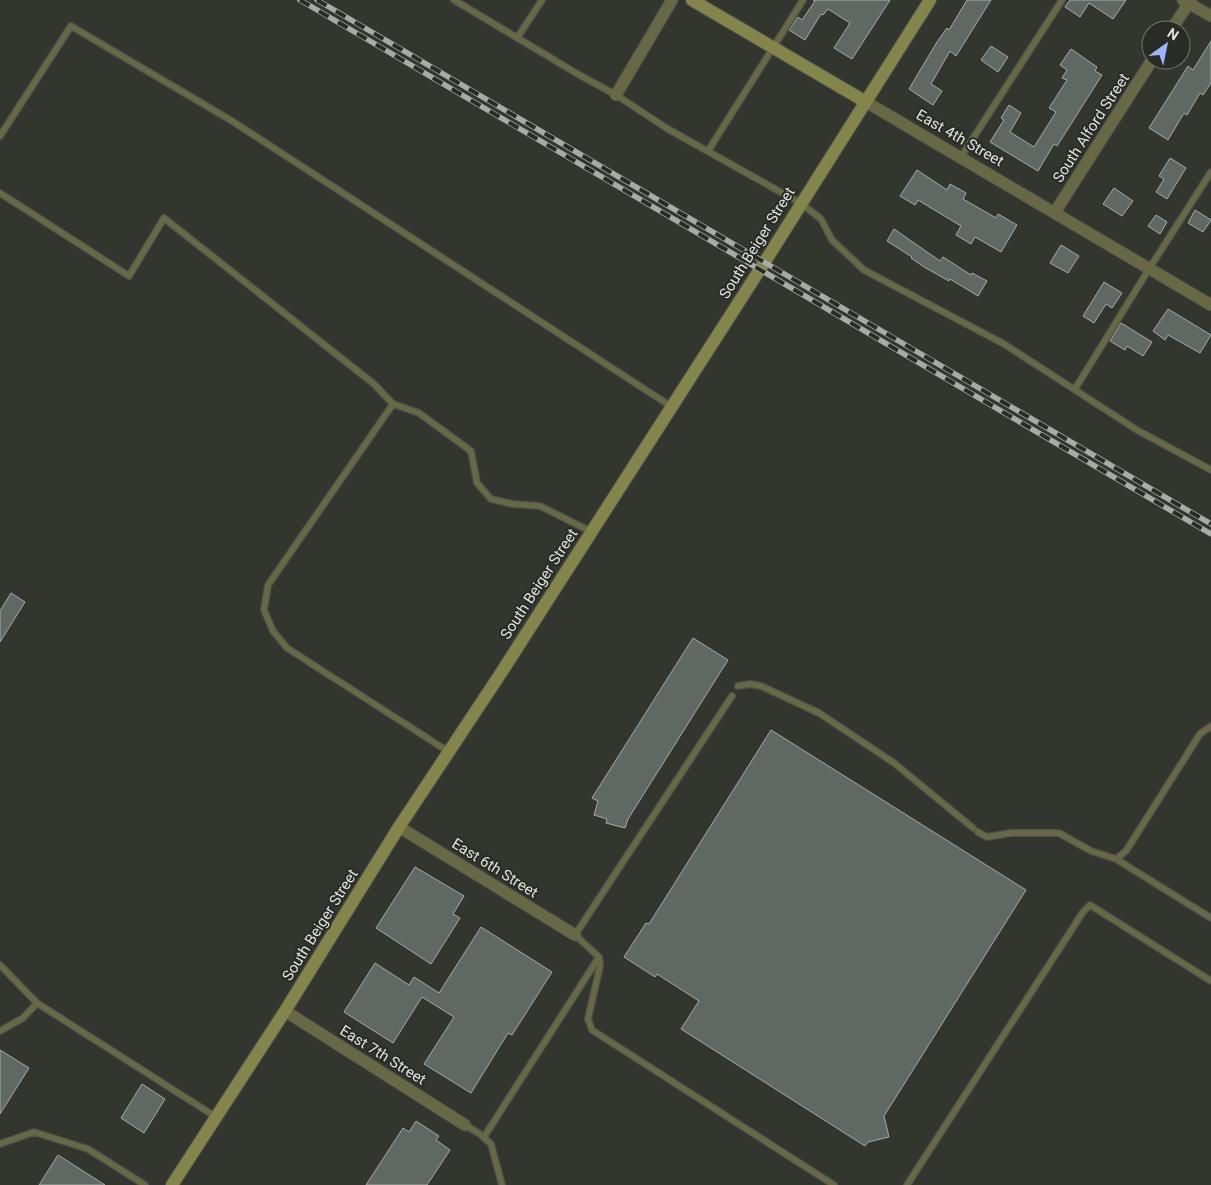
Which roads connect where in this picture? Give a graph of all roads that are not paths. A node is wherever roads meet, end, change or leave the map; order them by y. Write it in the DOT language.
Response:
graph roads {
  1 [pos="454,0"];
  2 [pos="542,0"];
  3 [pos="672,0"];
  4 [pos="692,0"];
  5 [pos="803,0"];
  6 [pos="930,0"];
  7 [pos="1062,0"];
  8 [pos="1187,1"];
  9 [pos="1211,16"];
  10 [pos="1177,20"];
  11 [pos="517,38"];
  12 [pos="773,48"];
  13 [pos="1146,70"];
  14 [pos="616,95"];
  15 [pos="866,102"];
  16 [pos="0,136"];
  17 [pos="708,151"];
  18 [pos="961,157"];
  19 [pos="1211,172"];
  20 [pos="0,193"];
  21 [pos="802,204"];
  22 [pos="1055,212"];
  23 [pos="1149,268"];
  24 [pos="1211,305"];
  25 [pos="1075,390"];
  26 [pos="393,404"];
  27 [pos="672,407"];
  28 [pos="1211,470"];
  29 [pos="592,532"];
  30 [pos="738,686"];
  31 [pos="732,696"];
  32 [pos="1211,726"];
  33 [pos="449,752"];
  34 [pos="399,827"];
  35 [pos="1116,859"];
  36 [pos="1211,918"];
  37 [pos="575,935"];
  38 [pos="599,957"];
  39 [pos="0,965"];
  40 [pos="1211,981"];
  41 [pos="37,1003"];
  42 [pos="285,1012"];
  43 [pos="0,1031"];
  44 [pos="216,1117"];
  45 [pos="465,1125"];
  46 [pos="484,1137"];
  47 [pos="0,1144"];
  48 [pos="145,1185"];
  49 [pos="172,1185"];
  50 [pos="502,1185"];
  51 [pos="834,1185"];
  52 [pos="907,1185"];
  1 -- 11 [label="lane"];
  2 -- 11 [label="lane"];
  3 -- 14 [label="street"];
  4 -- 12 [label="street, East 4th Street"];
  5 -- 12 [label="lane"];
  6 -- 15 [label="street, South Beiger Street"];
  7 -- 18 [label="lane"];
  8 -- 9 [label="street"];
  8 -- 10 [label="street"];
  11 -- 14 [label="lane"];
  12 -- 15 [label="street, East 4th Street"];
  12 -- 17 [label="lane"];
  13 -- 22 [label="street, South Alford Street"];
  14 -- 17 [label="lane"];
  15 -- 18 [label="street, East 4th Street"];
  15 -- 21 [label="street, South Beiger Street"];
  16 -- 27 [label="lane"];
  17 -- 21 [label="lane"];
  18 -- 22 [label="street, East 4th Street"];
  19 -- 23 [label="lane"];
  20 -- 26 [label="lane"];
  21 -- 25 [label="lane"];
  21 -- 27 [label="street, South Beiger Street"];
  22 -- 23 [label="street, East 4th Street"];
  23 -- 24 [label="street, East 4th Street"];
  23 -- 25 [label="lane"];
  25 -- 28 [label="lane"];
  26 -- 29 [label="lane"];
  26 -- 33 [label="lane"];
  27 -- 29 [label="street, South Beiger Street"];
  29 -- 33 [label="street, South Beiger Street"];
  30 -- 35 [label="lane"];
  31 -- 37 [label="lane"];
  32 -- 35 [label="lane"];
  33 -- 34 [label="street, South Beiger Street"];
  34 -- 37 [label="street, East 6th Street"];
  34 -- 42 [label="street, South Beiger Street"];
  35 -- 36 [label="lane"];
  37 -- 38 [label="lane"];
  38 -- 46 [label="lane"];
  38 -- 51 [label="lane"];
  39 -- 41 [label="lane"];
  40 -- 52 [label="lane"];
  41 -- 43 [label="lane"];
  41 -- 44 [label="lane"];
  42 -- 44 [label="street, South Beiger Street"];
  42 -- 45 [label="street, East 7th Street"];
  44 -- 49 [label="street, South Beiger Street"];
  45 -- 46 [label="lane"];
  46 -- 50 [label="lane"];
  47 -- 48 [label="lane"];
}
